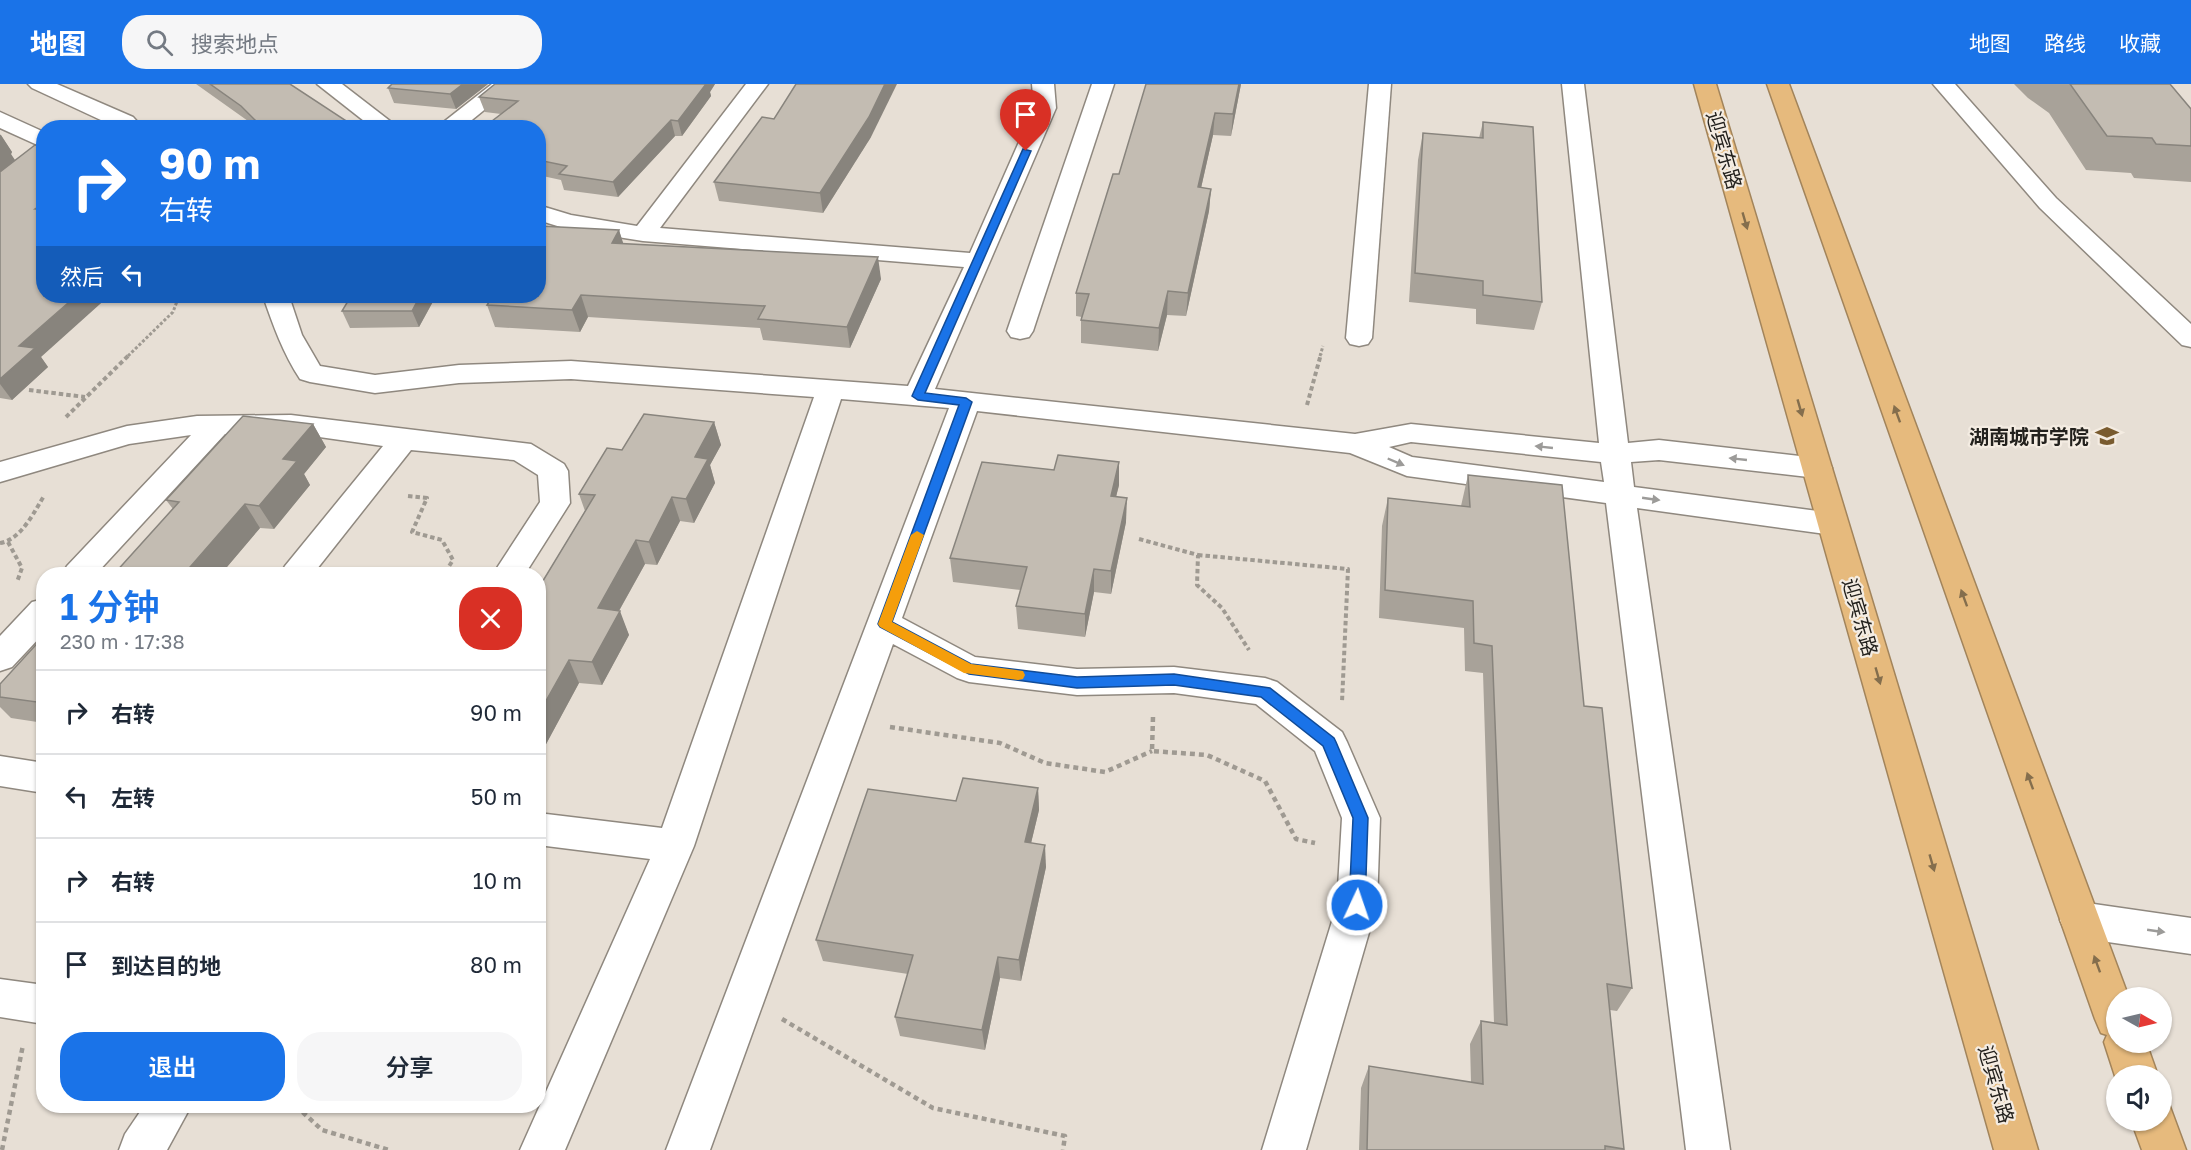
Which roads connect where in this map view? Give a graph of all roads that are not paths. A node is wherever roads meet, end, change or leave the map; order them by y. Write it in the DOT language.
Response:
graph roads {
  1 [pos="39,84"];
  2 [pos="328,84"];
  3 [pos="505,84"];
  4 [pos="757,84"];
  5 [pos="1043,84"];
  6 [pos="1103,84"];
  7 [pos="1380,84"];
  8 [pos="1573,84"];
  9 [pos="1705,84"];
  10 [pos="1778,84"];
  11 [pos="1944,84"];
  12 [pos="0,119"];
  13 [pos="120,120"];
  14 [pos="377,120"];
  15 [pos="458,120"];
  16 [pos="36,146"];
  17 [pos="546,215"];
  18 [pos="643,234"];
  19 [pos="979,261"];
  20 [pos="278,303"];
  21 [pos="1020,331"];
  22 [pos="1359,338"];
  23 [pos="2191,339"];
  24 [pos="830,390"];
  25 [pos="918,396"];
  26 [pos="966,402"];
  27 [pos="218,424"];
  28 [pos="404,439"];
  29 [pos="1354,444"];
  30 [pos="1615,454"];
  31 [pos="1817,468"];
  32 [pos="0,472"];
  33 [pos="1621,495"];
  34 [pos="1833,524"];
  35 [pos="85,567"];
  36 [pos="302,567"];
  37 [pos="514,567"];
  38 [pos="36,620"];
  39 [pos="885,624"];
  40 [pos="0,658"];
  41 [pos="0,771"];
  42 [pos="36,777"];
  43 [pos="546,830"];
  44 [pos="675,846"];
  45 [pos="2080,920"];
  46 [pos="2191,936"];
  47 [pos="2106,992"];
  48 [pos="165,1113"];
  49 [pos="2157,1131"];
  50 [pos="141,1150"];
  51 [pos="542,1150"];
  52 [pos="688,1150"];
  53 [pos="1284,1150"];
  54 [pos="1707,1150"];
  55 [pos="2016,1150"];
  56 [pos="2164,1150"];
  1 -- 13 [label="street"];
  2 -- 14 [label="street"];
  3 -- 15 [label="street"];
  4 -- 18 [label="street"];
  5 -- 19 [label="street"];
  6 -- 21 [label="street"];
  7 -- 22 [label="street"];
  8 -- 30 [label="street"];
  9 -- 31 [label="highway, 迎宾东路, one-way"];
  45 -- 10 [label="highway, one-way"];
  11 -- 23 [label="street"];
  12 -- 16 [label="street"];
  17 -- 18 [label="street"];
  18 -- 19 [label="street"];
  19 -- 25 [label="street"];
  20 -- 24 [label="street"];
  24 -- 25 [label="street"];
  24 -- 44 [label="street"];
  25 -- 26 [label="street"];
  26 -- 29 [label="street"];
  26 -- 39 [label="street"];
  27 -- 28 [label="street"];
  27 -- 32 [label="street"];
  27 -- 35 [label="street"];
  28 -- 36 [label="street"];
  28 -- 37 [label="street"];
  30 -- 29 [label="street, one-way"];
  29 -- 33 [label="street, one-way"];
  31 -- 30 [label="street, one-way"];
  30 -- 33 [label="street"];
  31 -- 34 [label="highway, 迎宾东路"];
  33 -- 34 [label="street, one-way"];
  33 -- 54 [label="street"];
  34 -- 55 [label="highway, 迎宾东路, one-way"];
  38 -- 40 [label="street"];
  39 -- 52 [label="street"];
  39 -- 53 [label="street"];
  41 -- 42 [label="street"];
  43 -- 44 [label="street"];
  44 -- 51 [label="street"];
  45 -- 46 [label="street, one-way"];
  47 -- 45 [label="highway, one-way"];
  48 -- 50 [label="street"];
  49 -- 56 [label="highway"];
}
